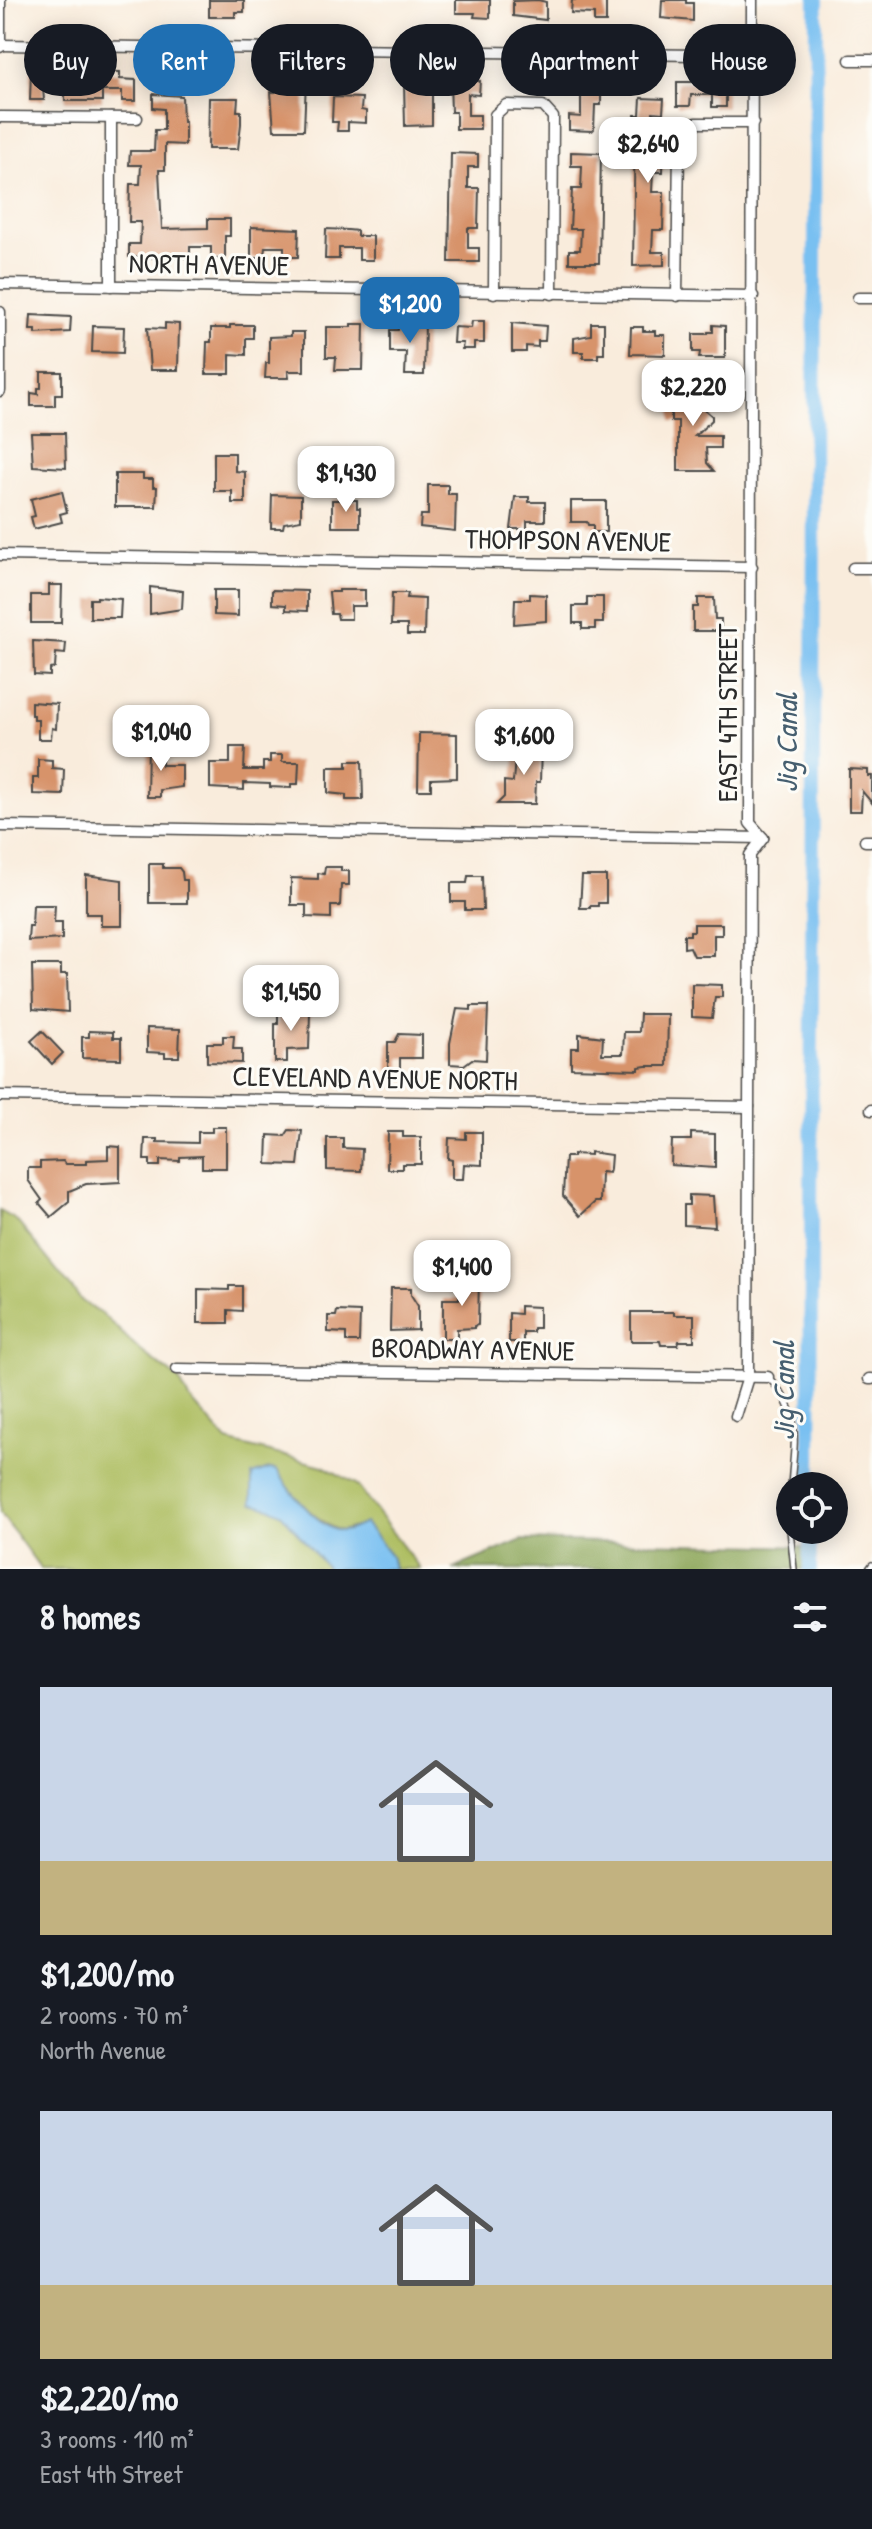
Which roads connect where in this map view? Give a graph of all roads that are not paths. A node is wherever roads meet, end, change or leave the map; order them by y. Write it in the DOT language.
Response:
graph roads {
  1 [pos="0,0"];
  2 [pos="752,0"];
  3 [pos="752,24"];
  4 [pos="0,46"];
  5 [pos="683,55"];
  6 [pos="850,60"];
  7 [pos="872,60"];
  8 [pos="753,96"];
  9 [pos="0,117"];
  10 [pos="111,118"];
  11 [pos="137,118"];
  12 [pos="753,123"];
  13 [pos="0,284"];
  14 [pos="111,286"];
  15 [pos="494,293"];
  16 [pos="552,294"];
  17 [pos="677,296"];
  18 [pos="753,296"];
  19 [pos="858,298"];
  20 [pos="872,298"];
  21 [pos="0,312"];
  22 [pos="0,391"];
  23 [pos="0,555"];
  24 [pos="752,567"];
  25 [pos="853,568"];
  26 [pos="872,568"];
  27 [pos="0,826"];
  28 [pos="763,838"];
  29 [pos="0,1096"];
  30 [pos="749,1107"];
  31 [pos="177,1369"];
  32 [pos="748,1377"];
  33 [pos="768,1377"];
  34 [pos="736,1416"];
  35 [pos="791,1472"];
  36 [pos="792,1544"];
  37 [pos="794,1569"];
  1 -- 4 [label="street"];
  2 -- 3 [label="street, EAST 4TH STREET"];
  4 -- 5 [label="street"];
  6 -- 7 [label="street"];
  8 -- 12 [label="street, EAST 4TH STREET"];
  9 -- 10 [label="street"];
  10 -- 11 [label="street"];
  10 -- 14 [label="street"];
  12 -- 17 [label="street"];
  12 -- 18 [label="street, EAST 4TH STREET"];
  13 -- 14 [label="street, NORTH AVENUE"];
  14 -- 15 [label="street, NORTH AVENUE"];
  15 -- 16 [label="street, NORTH AVENUE"];
  15 -- 16 [label="street"];
  16 -- 17 [label="street, NORTH AVENUE"];
  17 -- 18 [label="street, NORTH AVENUE"];
  18 -- 24 [label="street, EAST 4TH STREET"];
  19 -- 20 [label="street"];
  21 -- 22 [label="street"];
  23 -- 24 [label="street, THOMPSON AVENUE"];
  24 -- 28 [label="street, EAST 4TH STREET"];
  25 -- 26 [label="street"];
  27 -- 28 [label="street"];
  28 -- 30 [label="street, EAST 4TH STREET"];
  29 -- 30 [label="street, CLEVELAND AVENUE NORTH"];
  30 -- 32 [label="street, EAST 4TH STREET"];
  31 -- 32 [label="street, BROADWAY AVENUE"];
  32 -- 33 [label="street, BROADWAY AVENUE"];
  32 -- 34 [label="street, EAST 4TH STREET"];
  33 -- 35 [label="lane"];
  36 -- 37 [label="lane"];
}
